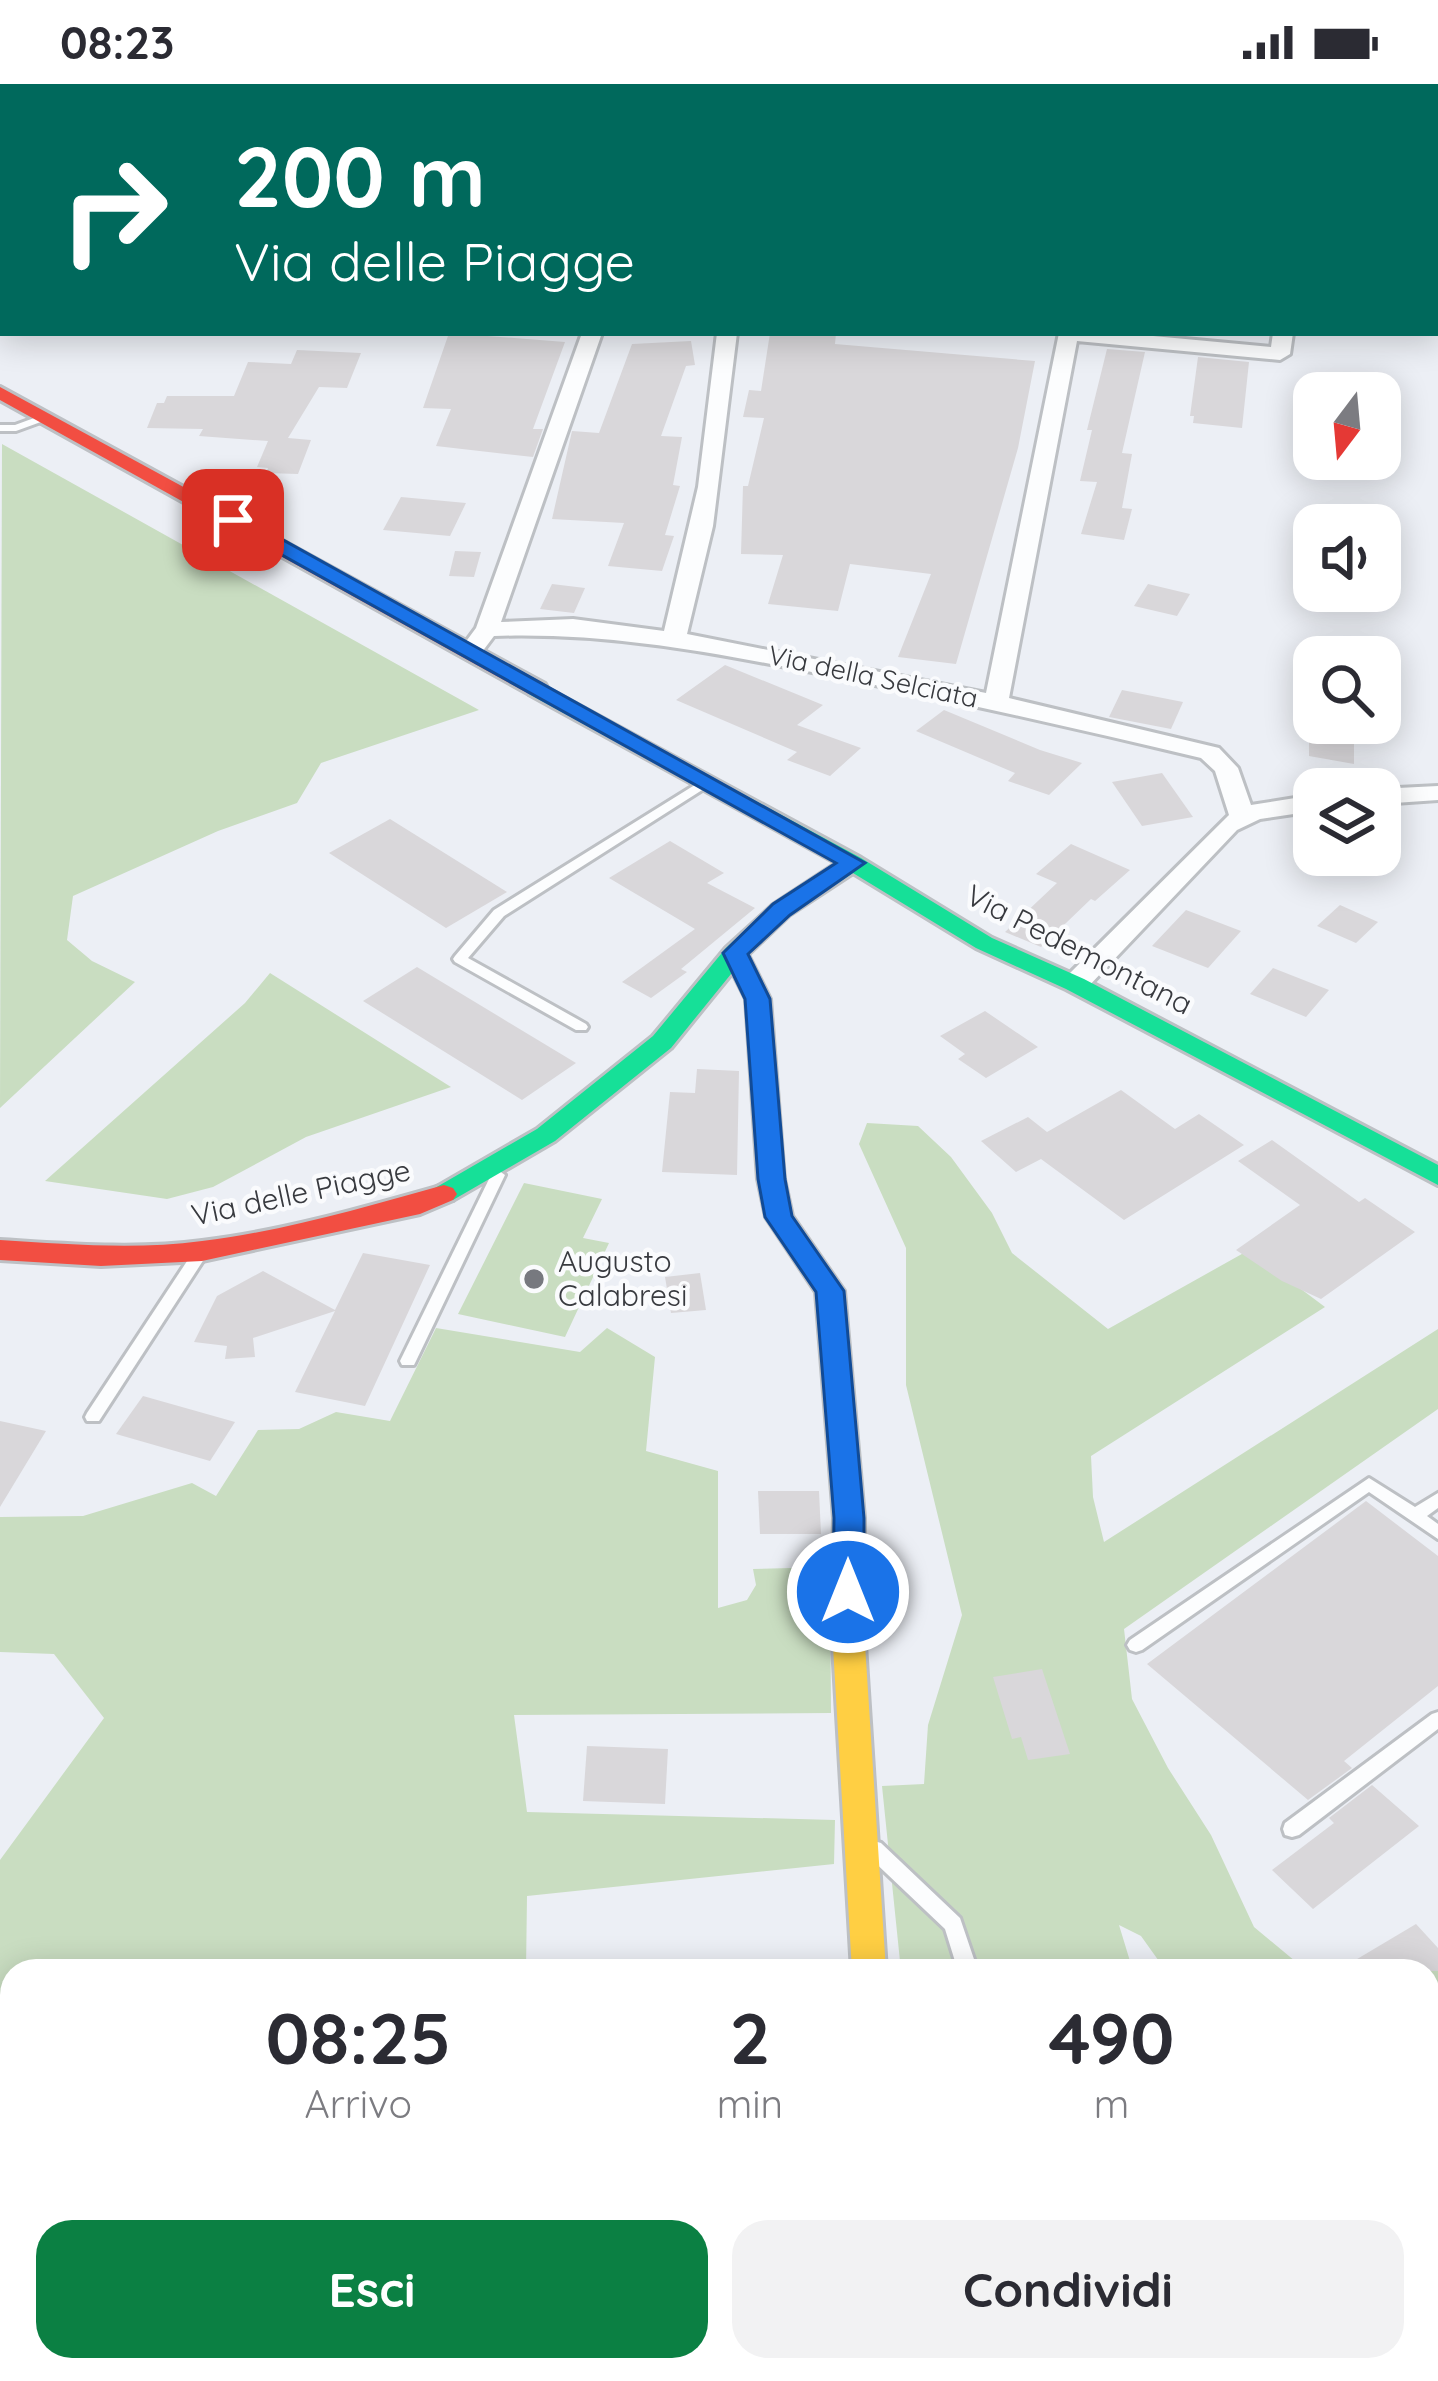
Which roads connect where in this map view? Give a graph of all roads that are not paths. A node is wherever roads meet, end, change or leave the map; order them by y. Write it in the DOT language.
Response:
graph roads {
  1 [pos="591,336"];
  2 [pos="727,336"];
  3 [pos="1069,336"];
  4 [pos="1090,336"];
  5 [pos="1283,336"];
  6 [pos="0,393"];
  7 [pos="45,417"];
  8 [pos="0,428"];
  9 [pos="674,638"];
  10 [pos="479,640"];
  11 [pos="996,702"];
  12 [pos="706,782"];
  13 [pos="1438,793"];
  14 [pos="1401,795"];
  15 [pos="1293,807"];
  16 [pos="1242,816"];
  17 [pos="853,863"];
  18 [pos="735,953"];
  19 [pos="1076,984"];
  20 [pos="581,1027"];
  21 [pos="506,1160"];
  22 [pos="1438,1176"];
  23 [pos="0,1250"];
  24 [pos="202,1251"];
  25 [pos="408,1361"];
  26 [pos="93,1417"];
  27 [pos="1438,1499"];
  28 [pos="1415,1516"];
  29 [pos="1438,1533"];
  30 [pos="1136,1645"];
  31 [pos="1438,1719"];
  32 [pos="1292,1829"];
  33 [pos="863,1840"];
  34 [pos="868,1959"];
  35 [pos="964,1959"];
  1 -- 10 [label="street"];
  2 -- 9 [label="street"];
  3 -- 11 [label="street"];
  4 -- 5 [label="street"];
  6 -- 7 [label="street, Via Pedemontana"];
  7 -- 8 [label="lane"];
  7 -- 10 [label="street, Via Pedemontana"];
  9 -- 10 [label="street, Via della Selciata"];
  9 -- 11 [label="street, Via della Selciata"];
  10 -- 12 [label="street, Via Pedemontana"];
  11 -- 16 [label="street, Via della Selciata"];
  12 -- 17 [label="street, Via Pedemontana"];
  12 -- 20 [label="lane"];
  13 -- 14 [label="street"];
  15 -- 16 [label="street"];
  16 -- 19 [label="street"];
  17 -- 18 [label="street, Via delle Piagge"];
  17 -- 19 [label="street, Via Pedemontana"];
  18 -- 21 [label="street, Via delle Piagge"];
  18 -- 33 [label="street"];
  19 -- 22 [label="street, Via Pedemontana"];
  21 -- 24 [label="street, Via delle Piagge"];
  21 -- 25 [label="lane"];
  23 -- 24 [label="street, Via delle Piagge"];
  24 -- 26 [label="lane"];
  27 -- 28 [label="lane"];
  28 -- 29 [label="lane"];
  28 -- 30 [label="lane"];
  31 -- 32 [label="lane"];
  33 -- 34 [label="street"];
  33 -- 35 [label="lane"];
}
